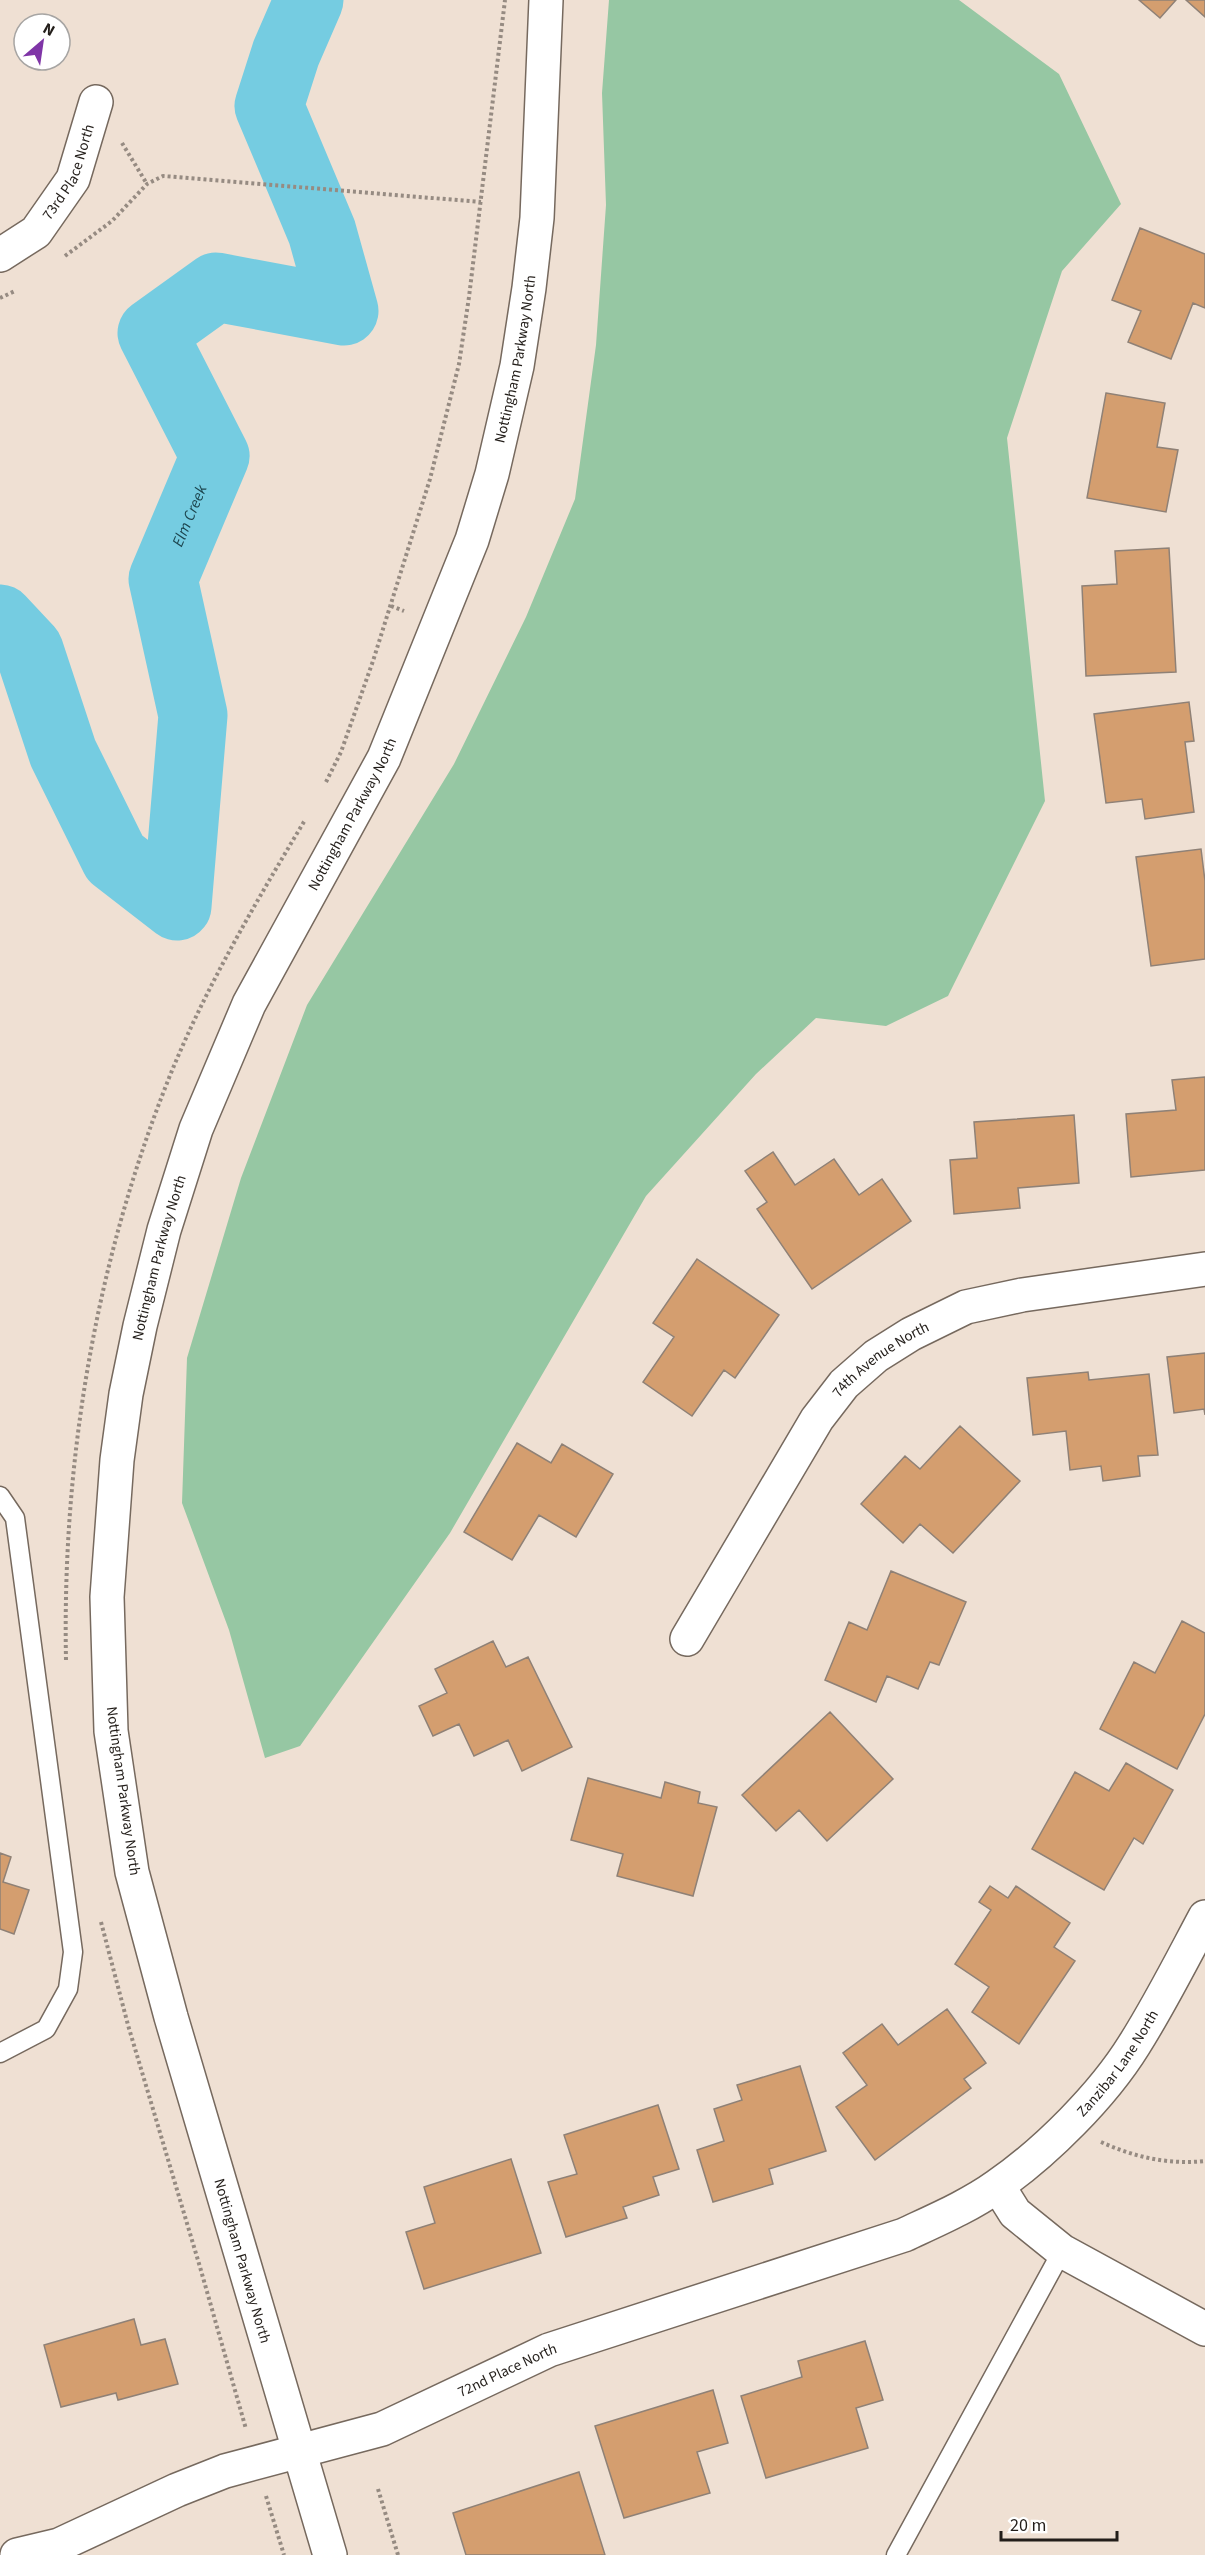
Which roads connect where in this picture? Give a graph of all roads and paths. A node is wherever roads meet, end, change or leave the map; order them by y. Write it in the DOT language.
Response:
graph roads {
  1 [pos="505,0"];
  2 [pos="546,0"];
  3 [pos="96,102"];
  4 [pos="481,202"];
  5 [pos="0,255"];
  6 [pos="57,262"];
  7 [pos="20,288"];
  8 [pos="0,298"];
  9 [pos="323,787"];
  10 [pos="307,816"];
  11 [pos="1205,1269"];
  12 [pos="0,1496"];
  13 [pos="687,1639"];
  14 [pos="66,1666"];
  15 [pos="1205,1917"];
  16 [pos="101,1921"];
  17 [pos="0,2053"];
  18 [pos="1100,2142"];
  19 [pos="1205,2161"];
  20 [pos="998,2186"];
  21 [pos="1062,2251"];
  22 [pos="1205,2329"];
  23 [pos="246,2430"];
  24 [pos="299,2452"];
  25 [pos="378,2489"];
  26 [pos="265,2493"];
  27 [pos="18,2555"];
  28 [pos="284,2555"];
  29 [pos="330,2555"];
  30 [pos="398,2555"];
  31 [pos="896,2555"];
  1 -- 4 [label="path"];
  2 -- 24 [label="street, Nottingham Parkway North"];
  3 -- 5 [label="street, 73rd Place North"];
  4 -- 6 [label="path"];
  4 -- 9 [label="path"];
  7 -- 8 [label="path"];
  10 -- 14 [label="path"];
  11 -- 13 [label="street, 74th Avenue North"];
  12 -- 17 [label="lane"];
  15 -- 20 [label="street, Zanzibar Lane North"];
  16 -- 23 [label="path"];
  18 -- 19 [label="path"];
  20 -- 21 [label="street"];
  20 -- 24 [label="street, 72nd Place North"];
  21 -- 22 [label="street"];
  21 -- 31 [label="lane"];
  24 -- 27 [label="street, 72nd Place North"];
  24 -- 29 [label="street, Nottingham Parkway North"];
  25 -- 30 [label="path"];
  26 -- 28 [label="path"];
}
